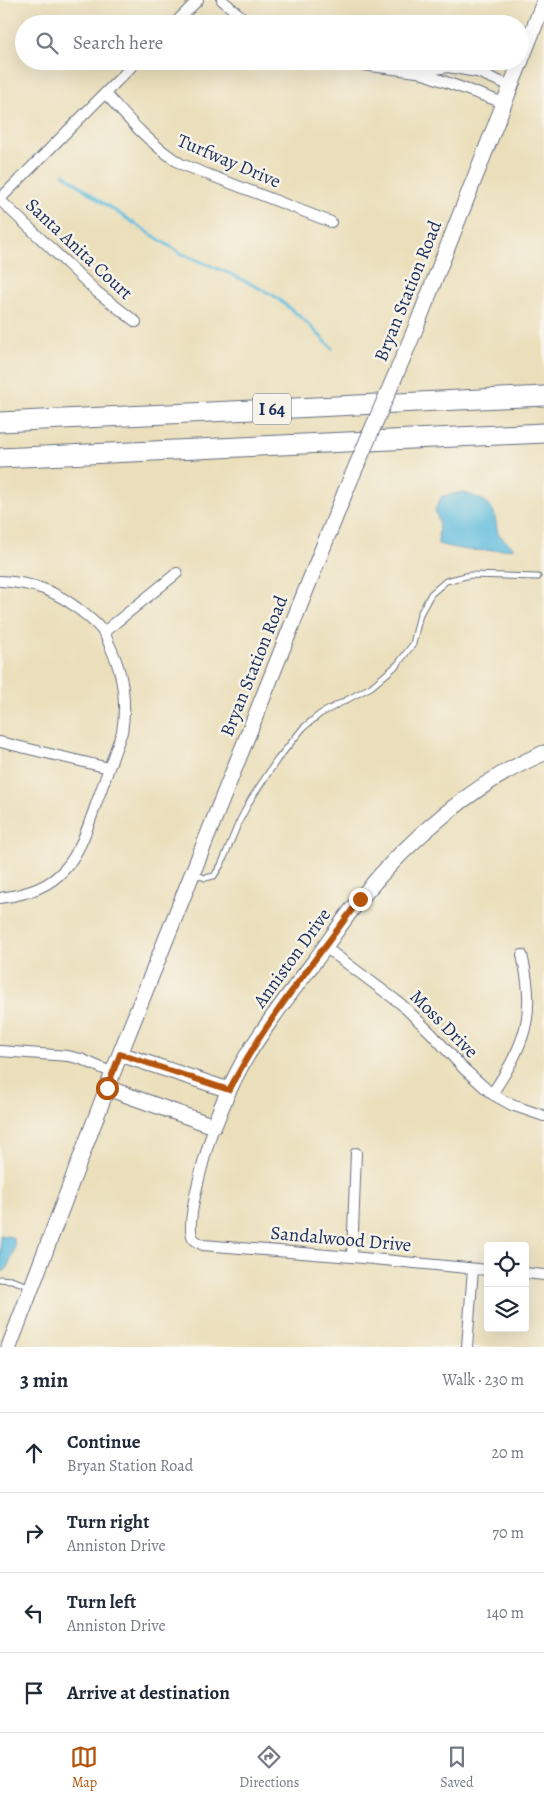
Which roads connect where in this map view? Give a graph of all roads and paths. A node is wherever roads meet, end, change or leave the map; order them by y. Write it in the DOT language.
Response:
graph roads {
  1 [pos="198,0"];
  2 [pos="222,0"];
  3 [pos="544,2"];
  4 [pos="183,15"];
  5 [pos="240,15"];
  6 [pos="529,40"];
  7 [pos="128,70"];
  8 [pos="402,70"];
  9 [pos="429,70"];
  10 [pos="465,70"];
  11 [pos="517,70"];
  12 [pos="417,72"];
  13 [pos="511,86"];
  14 [pos="105,93"];
  15 [pos="504,103"];
  16 [pos="0,199"];
  17 [pos="331,222"];
  18 [pos="136,322"];
  19 [pos="544,396"];
  20 [pos="0,422"];
  21 [pos="544,433"];
  22 [pos="0,458"];
  23 [pos="178,573"];
  24 [pos="538,577"];
  25 [pos="0,581"];
  26 [pos="104,632"];
  27 [pos="0,742"];
  28 [pos="544,754"];
  29 [pos="109,768"];
  30 [pos="192,873"];
  31 [pos="0,898"];
  32 [pos="325,947"];
  33 [pos="522,955"];
  34 [pos="0,1051"];
  35 [pos="120,1054"];
  36 [pos="113,1072"];
  37 [pos="107,1088"];
  38 [pos="229,1090"];
  39 [pos="492,1094"];
  40 [pos="544,1116"];
  41 [pos="214,1126"];
  42 [pos="356,1153"];
  43 [pos="193,1238"];
  44 [pos="352,1257"];
  45 [pos="473,1269"];
  46 [pos="484,1270"];
  47 [pos="529,1273"];
  48 [pos="544,1275"];
  49 [pos="0,1279"];
  50 [pos="32,1286"];
  51 [pos="10,1347"];
  52 [pos="467,1347"];
  1 -- 4 [label="street"];
  2 -- 5 [label="street"];
  3 -- 6 [label="main road, Bryan Station Road"];
  7 -- 14 [label="street"];
  8 -- 12 [label="street"];
  9 -- 12 [label="street"];
  10 -- 13 [label="street"];
  11 -- 13 [label="main road, Bryan Station Road"];
  12 -- 15 [label="street"];
  13 -- 15 [label="main road, Bryan Station Road"];
  14 -- 16 [label="street"];
  14 -- 17 [label="street, Turfway Drive"];
  15 -- 30 [label="main road, Bryan Station Road, bridge"];
  16 -- 18 [label="street, Santa Anita Court"];
  19 -- 20 [label="highway, I 64"];
  21 -- 22 [label="highway, I 64"];
  23 -- 26 [label="street"];
  24 -- 30 [label="lane"];
  25 -- 26 [label="street"];
  26 -- 29 [label="street"];
  27 -- 29 [label="street"];
  28 -- 32 [label="main road, Anniston Drive"];
  29 -- 31 [label="street"];
  30 -- 35 [label="main road, Bryan Station Road"];
  32 -- 38 [label="main road, Anniston Drive"];
  32 -- 39 [label="street, Moss Drive"];
  33 -- 39 [label="street"];
  34 -- 36 [label="street"];
  35 -- 36 [label="main road, Bryan Station Road"];
  35 -- 38 [label="main road"];
  36 -- 37 [label="main road, Bryan Station Road"];
  37 -- 41 [label="main road"];
  37 -- 50 [label="main road, Bryan Station Road"];
  38 -- 41 [label="main road, Anniston Drive"];
  39 -- 40 [label="street, Moss Drive"];
  41 -- 43 [label="street, Anniston Drive"];
  42 -- 44 [label="street"];
  43 -- 44 [label="street, Sandalwood Drive"];
  44 -- 45 [label="street, Sandalwood Drive"];
  45 -- 46 [label="street, Sandalwood Drive"];
  45 -- 52 [label="street"];
  47 -- 48 [label="street"];
  49 -- 50 [label="lane"];
  50 -- 51 [label="main road, Bryan Station Road"];
}
